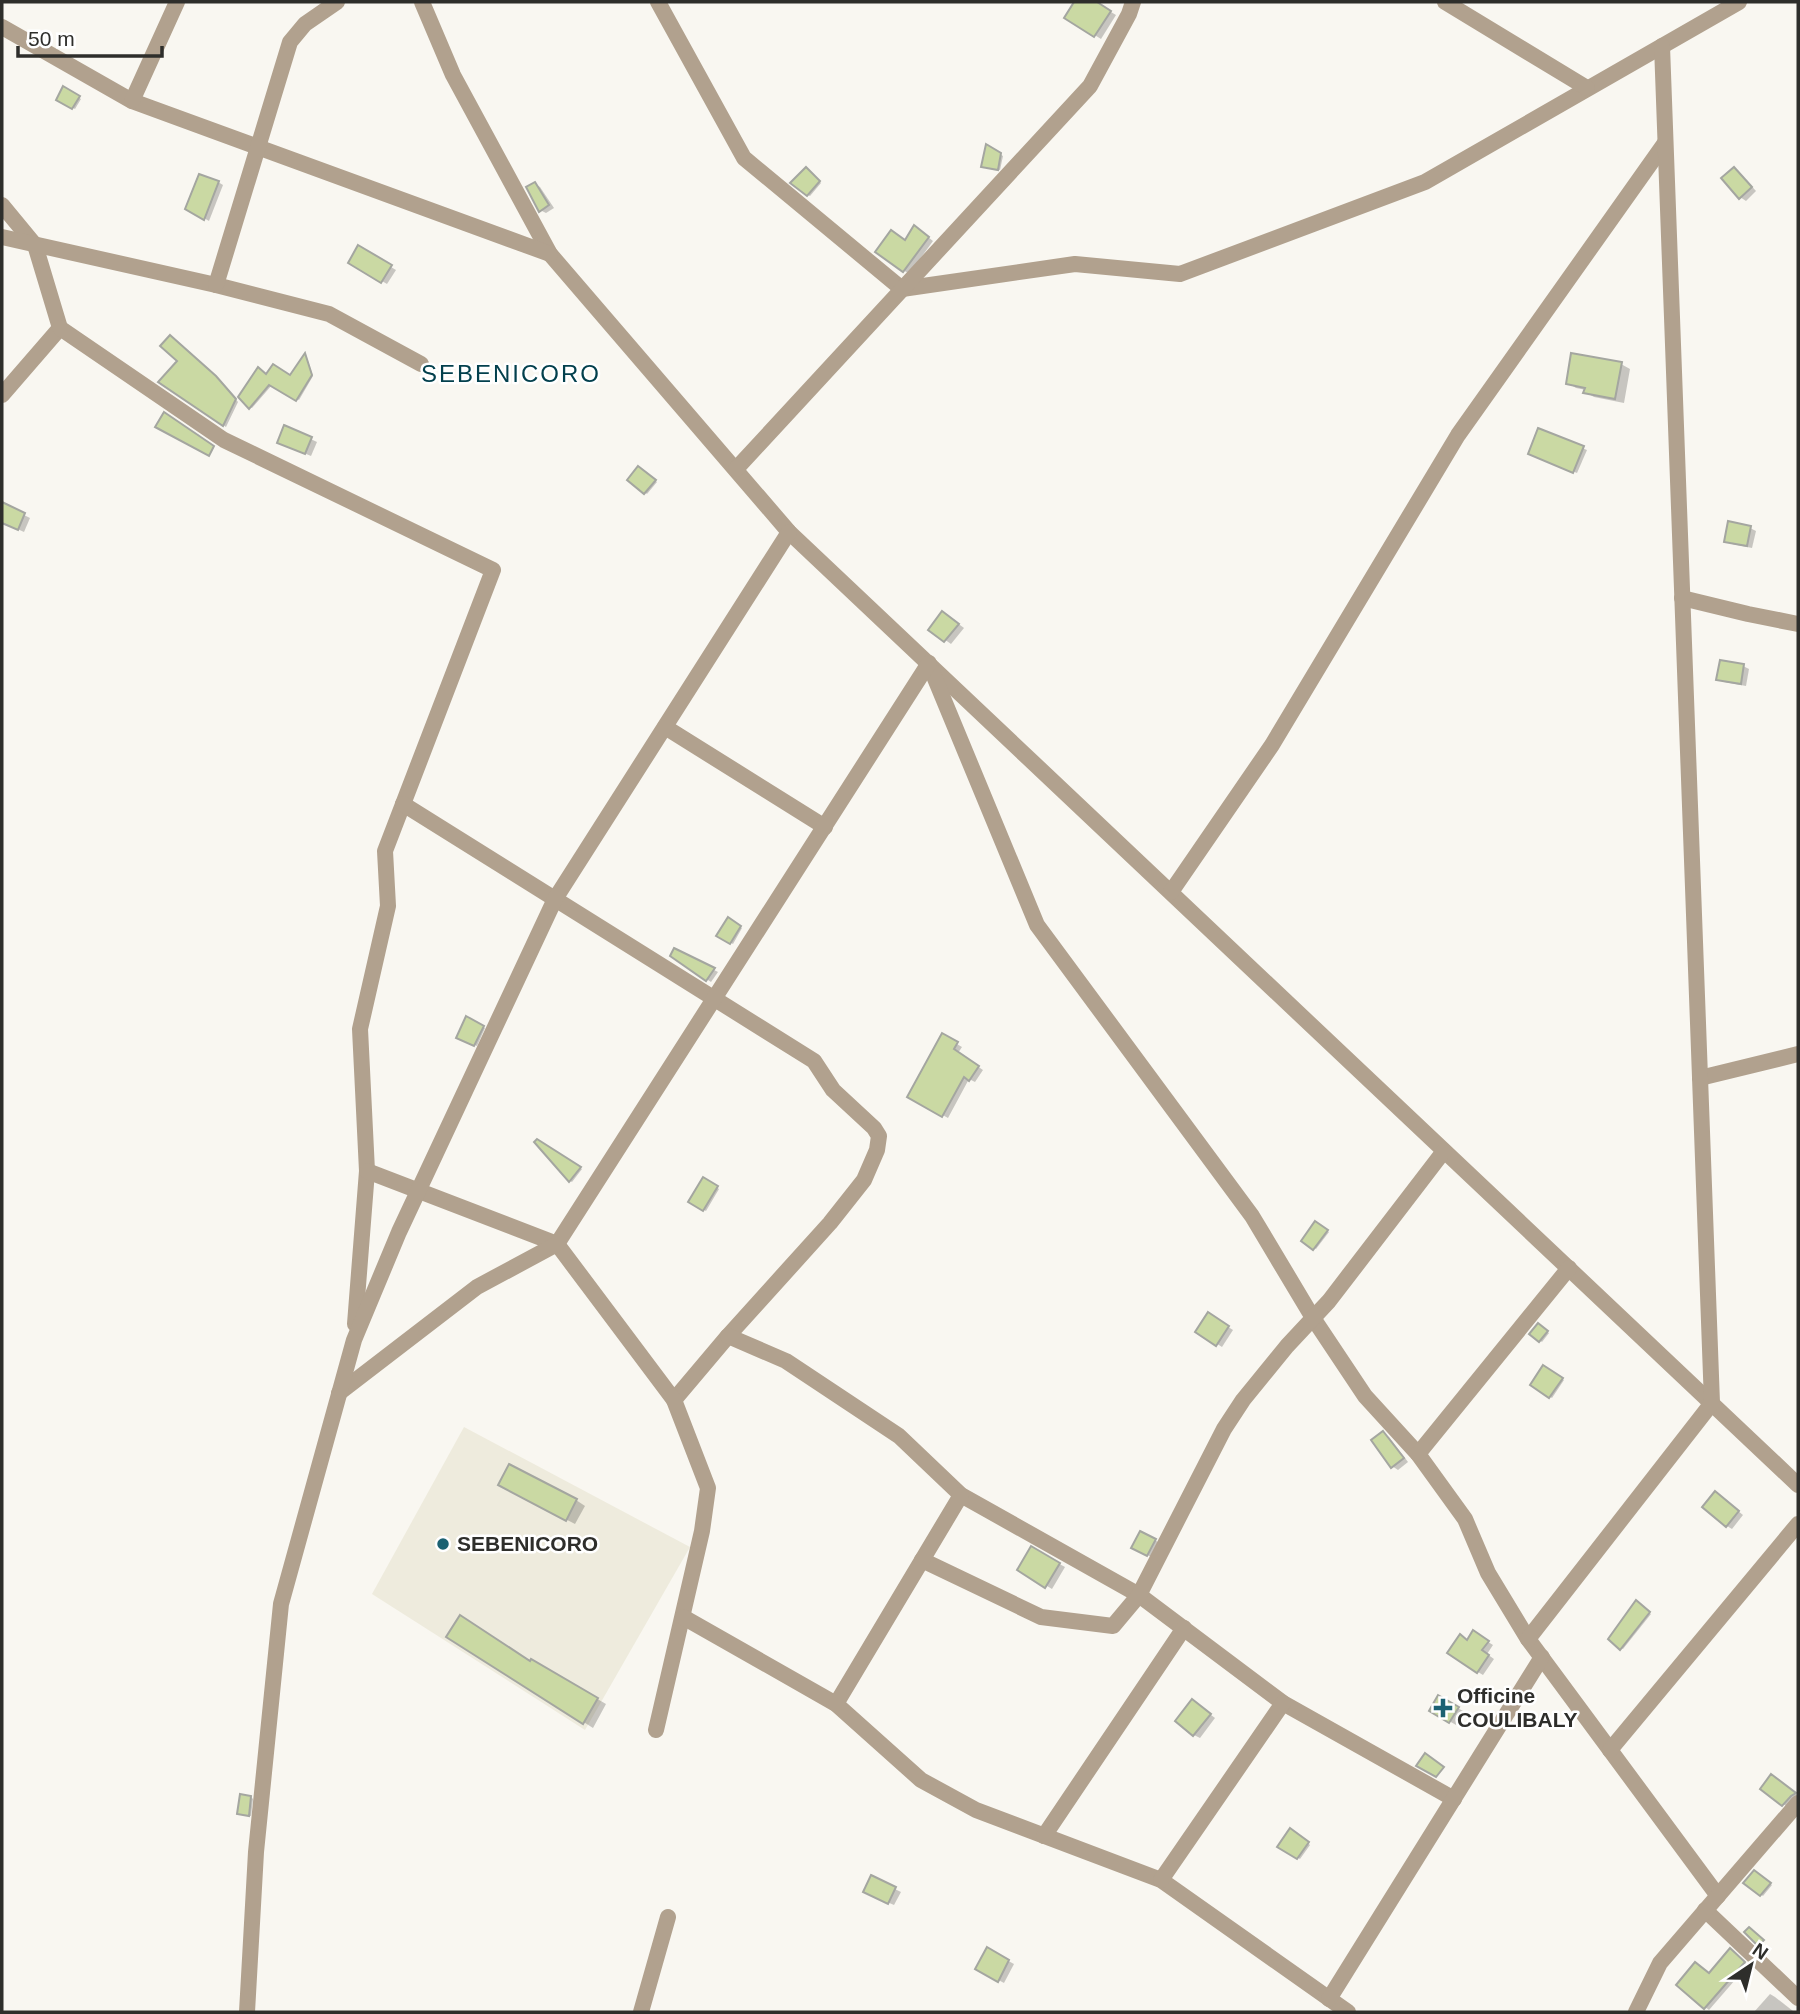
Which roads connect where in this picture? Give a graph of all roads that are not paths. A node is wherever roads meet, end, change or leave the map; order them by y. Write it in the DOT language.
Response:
graph roads {
  1 [pos="177,2"];
  2 [pos="337,2"];
  3 [pos="422,2"];
  4 [pos="658,2"];
  5 [pos="1133,2"];
  6 [pos="1445,2"];
  7 [pos="1739,2"];
  8 [pos="2,27"];
  9 [pos="1662,46"];
  10 [pos="1587,88"];
  11 [pos="132,101"];
  12 [pos="1665,143"];
  13 [pos="258,147"];
  14 [pos="2,205"];
  15 [pos="2,237"];
  16 [pos="35,245"];
  17 [pos="550,254"];
  18 [pos="216,285"];
  19 [pos="902,289"];
  20 [pos="60,328"];
  21 [pos="421,364"];
  22 [pos="2,395"];
  23 [pos="736,469"];
  24 [pos="789,531"];
  25 [pos="1682,598"];
  26 [pos="1798,624"];
  27 [pos="929,663"];
  28 [pos="665,727"];
  29 [pos="403,804"];
  30 [pos="825,827"];
  31 [pos="1171,892"];
  32 [pos="555,898"];
  33 [pos="715,999"];
  34 [pos="1798,1054"];
  35 [pos="1700,1078"];
  36 [pos="1444,1151"];
  37 [pos="367,1171"];
  38 [pos="418,1191"];
  39 [pos="556,1244"];
  40 [pos="1569,1268"];
  41 [pos="1312,1318"];
  42 [pos="728,1336"];
  43 [pos="354,1340"];
  44 [pos="339,1393"];
  45 [pos="674,1400"];
  46 [pos="1712,1404"];
  47 [pos="1418,1454"];
  48 [pos="1798,1485"];
  49 [pos="961,1495"];
  50 [pos="1798,1524"];
  51 [pos="922,1560"];
  52 [pos="1139,1595"];
  53 [pos="683,1617"];
  54 [pos="1184,1628"];
  55 [pos="1528,1639"];
  56 [pos="1542,1657"];
  57 [pos="1283,1703"];
  58 [pos="836,1704"];
  59 [pos="656,1730"];
  60 [pos="1610,1750"];
  61 [pos="1454,1799"];
  62 [pos="1798,1803"];
  63 [pos="1044,1836"];
  64 [pos="1161,1880"];
  65 [pos="1718,1896"];
  66 [pos="1705,1910"];
  67 [pos="668,1917"];
  68 [pos="1798,1998"];
  69 [pos="1329,1999"];
  70 [pos="247,2012"];
  71 [pos="641,2012"];
  72 [pos="1348,2012"];
  73 [pos="1636,2012"];
  1 -- 11 [label="street"];
  2 -- 13 [label="street"];
  3 -- 17 [label="street"];
  4 -- 19 [label="street"];
  5 -- 19 [label="street"];
  6 -- 10 [label="street"];
  7 -- 9 [label="street"];
  8 -- 11 [label="street"];
  9 -- 10 [label="street"];
  9 -- 12 [label="street"];
  10 -- 19 [label="street"];
  11 -- 13 [label="street"];
  12 -- 25 [label="street"];
  12 -- 31 [label="street"];
  13 -- 17 [label="street"];
  13 -- 18 [label="street"];
  14 -- 16 [label="street"];
  15 -- 16 [label="street"];
  16 -- 18 [label="street"];
  16 -- 20 [label="street"];
  17 -- 23 [label="street"];
  18 -- 21 [label="street"];
  19 -- 23 [label="street"];
  20 -- 22 [label="street"];
  20 -- 29 [label="street"];
  23 -- 24 [label="street"];
  24 -- 27 [label="street"];
  24 -- 28 [label="street"];
  25 -- 26 [label="street"];
  25 -- 35 [label="street"];
  27 -- 30 [label="street"];
  27 -- 31 [label="street"];
  27 -- 41 [label="street"];
  28 -- 30 [label="street"];
  28 -- 32 [label="street"];
  29 -- 32 [label="street"];
  29 -- 37 [label="street"];
  30 -- 33 [label="street"];
  31 -- 36 [label="street"];
  32 -- 33 [label="street"];
  32 -- 38 [label="street"];
  33 -- 39 [label="street"];
  33 -- 42 [label="street"];
  34 -- 35 [label="street"];
  35 -- 46 [label="street"];
  36 -- 40 [label="street"];
  36 -- 41 [label="street"];
  37 -- 38 [label="street"];
  37 -- 43 [label="street"];
  38 -- 39 [label="street"];
  38 -- 43 [label="street"];
  39 -- 44 [label="street"];
  39 -- 45 [label="street"];
  40 -- 46 [label="street"];
  40 -- 47 [label="street"];
  41 -- 47 [label="street"];
  41 -- 52 [label="street"];
  42 -- 45 [label="street"];
  42 -- 49 [label="street"];
  43 -- 44 [label="street"];
  44 -- 70 [label="street"];
  45 -- 53 [label="street"];
  46 -- 48 [label="street"];
  46 -- 55 [label="street"];
  47 -- 55 [label="street"];
  49 -- 51 [label="street"];
  49 -- 52 [label="street"];
  50 -- 60 [label="street"];
  51 -- 52 [label="street"];
  51 -- 58 [label="street"];
  52 -- 54 [label="street"];
  53 -- 58 [label="street"];
  53 -- 59 [label="street"];
  54 -- 57 [label="street"];
  54 -- 63 [label="street"];
  55 -- 56 [label="street"];
  56 -- 60 [label="street"];
  56 -- 61 [label="street"];
  57 -- 61 [label="street"];
  57 -- 64 [label="street"];
  58 -- 63 [label="street"];
  60 -- 65 [label="street"];
  61 -- 69 [label="street"];
  62 -- 65 [label="street"];
  63 -- 64 [label="street"];
  64 -- 69 [label="street"];
  65 -- 66 [label="street"];
  66 -- 68 [label="street"];
  66 -- 73 [label="street"];
  67 -- 71 [label="street"];
  69 -- 72 [label="street"];
}
